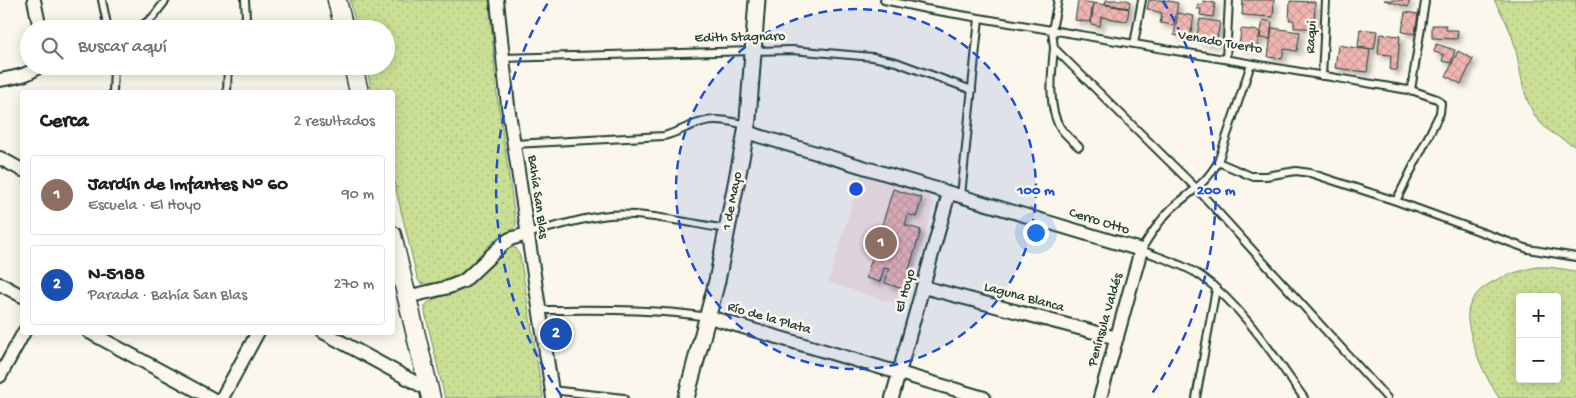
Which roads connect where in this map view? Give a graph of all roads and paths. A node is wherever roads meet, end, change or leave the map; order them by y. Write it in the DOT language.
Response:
graph roads {
  1 [pos="34,0"];
  2 [pos="102,0"];
  3 [pos="166,0"];
  4 [pos="245,0"];
  5 [pos="337,0"];
  6 [pos="497,0"];
  7 [pos="757,0"];
  8 [pos="884,0"];
  9 [pos="928,0"];
  10 [pos="1058,0"];
  11 [pos="1142,0"];
  12 [pos="1229,0"];
  13 [pos="1326,0"];
  14 [pos="1425,2"];
  15 [pos="926,9"];
  16 [pos="979,18"];
  17 [pos="38,20"];
  18 [pos="106,20"];
  19 [pos="148,20"];
  20 [pos="245,20"];
  21 [pos="342,20"];
  22 [pos="1052,30"];
  23 [pos="1134,44"];
  24 [pos="1054,48"];
  25 [pos="753,50"];
  26 [pos="502,58"];
  27 [pos="1226,59"];
  28 [pos="1251,64"];
  29 [pos="23,75"];
  30 [pos="114,75"];
  31 [pos="228,75"];
  32 [pos="355,75"];
  33 [pos="1322,76"];
  34 [pos="0,80"];
  35 [pos="113,90"];
  36 [pos="227,90"];
  37 [pos="359,90"];
  38 [pos="972,90"];
  39 [pos="1411,90"];
  40 [pos="747,128"];
  41 [pos="514,144"];
  42 [pos="1080,148"];
  43 [pos="0,158"];
  44 [pos="1218,162"];
  45 [pos="20,169"];
  46 [pos="1196,189"];
  47 [pos="955,194"];
  48 [pos="1396,202"];
  49 [pos="727,229"];
  50 [pos="527,234"];
  51 [pos="395,247"];
  52 [pos="1141,250"];
  53 [pos="1576,257"];
  54 [pos="0,284"];
  55 [pos="923,287"];
  56 [pos="1216,289"];
  57 [pos="20,295"];
  58 [pos="407,297"];
  59 [pos="538,310"];
  60 [pos="709,317"];
  61 [pos="22,335"];
  62 [pos="96,335"];
  63 [pos="256,335"];
  64 [pos="328,335"];
  65 [pos="1117,338"];
  66 [pos="899,373"];
  67 [pos="0,376"];
  68 [pos="430,394"];
  69 [pos="552,394"];
  70 [pos="211,398"];
  71 [pos="222,398"];
  72 [pos="624,398"];
  73 [pos="686,398"];
  74 [pos="892,398"];
  75 [pos="984,398"];
  76 [pos="1100,398"];
  77 [pos="1196,398"];
  78 [pos="1304,398"];
  79 [pos="1387,398"];
  1 -- 17 [label="street"];
  2 -- 18 [label="lane"];
  3 -- 19 [label="lane"];
  4 -- 20 [label="lane"];
  5 -- 21 [label="main road"];
  6 -- 26 [label="street, Bahía San Blas"];
  7 -- 25 [label="street, 1 de Mayo"];
  8 -- 15 [label="lane, Venado Tuerto"];
  9 -- 15 [label="lane"];
  10 -- 22 [label="lane"];
  11 -- 23 [label="lane"];
  12 -- 27 [label="lane"];
  13 -- 33 [label="lane, Raqui"];
  14 -- 39 [label="lane"];
  15 -- 16 [label="lane, Venado Tuerto"];
  16 -- 22 [label="lane, Venado Tuerto"];
  16 -- 38 [label="lane, El Hoyo"];
  22 -- 23 [label="lane, Venado Tuerto"];
  22 -- 24 [label="lane"];
  23 -- 27 [label="lane, Venado Tuerto"];
  24 -- 42 [label="lane"];
  24 -- 46 [label="lane"];
  25 -- 26 [label="lane, Edith Stagnaro"];
  25 -- 38 [label="lane, Edith Stagnaro"];
  25 -- 40 [label="street, 1 de Mayo"];
  26 -- 41 [label="street, Bahía San Blas"];
  27 -- 28 [label="lane, Venado Tuerto"];
  28 -- 33 [label="lane, Venado Tuerto"];
  28 -- 44 [label="lane"];
  29 -- 34 [label="street"];
  30 -- 35 [label="lane"];
  31 -- 36 [label="lane"];
  32 -- 37 [label="main road"];
  33 -- 39 [label="lane, Venado Tuerto"];
  38 -- 47 [label="lane, El Hoyo"];
  39 -- 48 [label="lane, Venado Tuerto"];
  40 -- 41 [label="lane"];
  40 -- 47 [label="street, Cerro Otto"];
  40 -- 49 [label="street, 1 de Mayo"];
  41 -- 50 [label="street, Bahía San Blas"];
  43 -- 45 [label="street"];
  44 -- 46 [label="lane"];
  44 -- 48 [label="lane"];
  46 -- 52 [label="lane"];
  46 -- 79 [label="lane"];
  47 -- 52 [label="street, Cerro Otto"];
  47 -- 55 [label="street, El Hoyo"];
  48 -- 53 [label="lane"];
  49 -- 50 [label="lane"];
  49 -- 60 [label="street, 1 de Mayo"];
  50 -- 58 [label="street"];
  50 -- 59 [label="street, Bahía San Blas"];
  51 -- 58 [label="main road"];
  52 -- 56 [label="lane, Cerro Otto"];
  52 -- 65 [label="street, Península Valdés"];
  54 -- 57 [label="street"];
  55 -- 65 [label="street, Laguna Blanca"];
  55 -- 66 [label="street, El Hoyo"];
  56 -- 77 [label="lane"];
  56 -- 78 [label="lane, Cerro Otto"];
  58 -- 68 [label="main road"];
  59 -- 60 [label="lane, Río de la Plata"];
  59 -- 69 [label="street, Bahía San Blas"];
  60 -- 66 [label="street, Río de la Plata"];
  60 -- 73 [label="street, 1 de Mayo"];
  61 -- 67 [label="street"];
  62 -- 70 [label="street"];
  63 -- 71 [label="street"];
  64 -- 68 [label="street"];
  65 -- 76 [label="street, Península Valdés"];
  66 -- 74 [label="street, El Hoyo"];
  66 -- 75 [label="street, Río de la Plata"];
  69 -- 72 [label="lane"];
}
